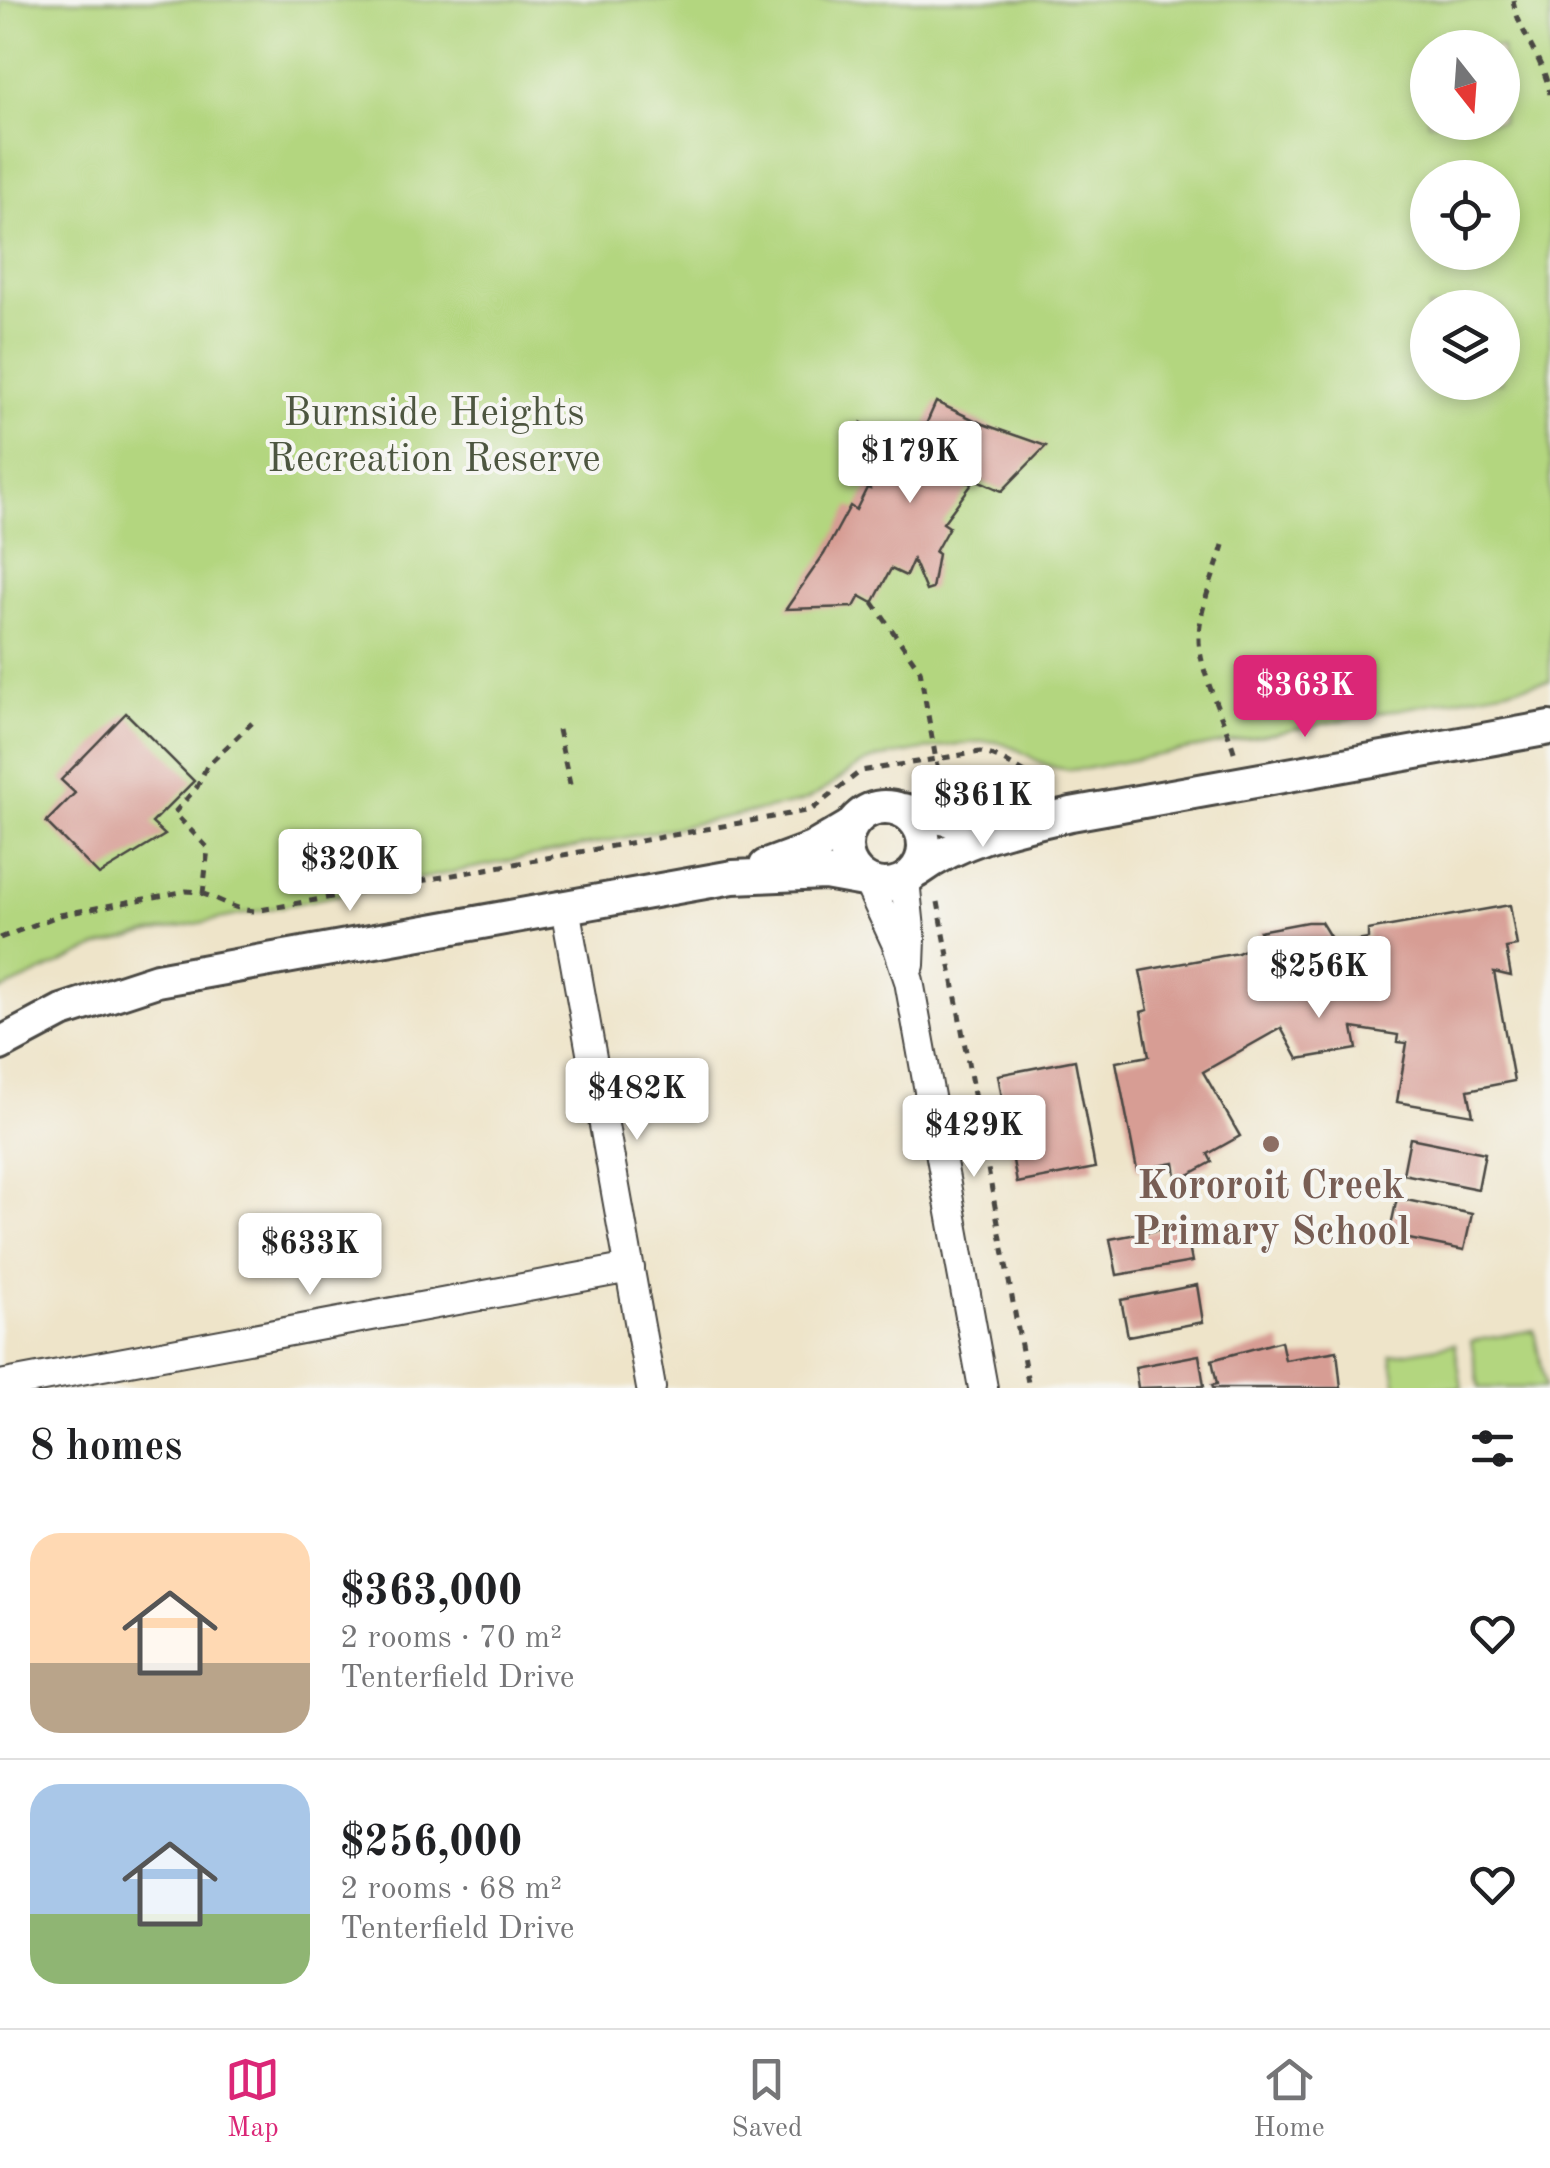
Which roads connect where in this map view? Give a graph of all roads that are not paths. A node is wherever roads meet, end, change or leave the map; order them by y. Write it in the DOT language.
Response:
graph roads {
  1 [pos="1550,728"];
  2 [pos="1068,800"];
  3 [pos="902,810"];
  4 [pos="852,826"];
  5 [pos="911,876"];
  6 [pos="734,877"];
  7 [pos="866,881"];
  8 [pos="565,907"];
  9 [pos="910,982"];
  10 [pos="0,1044"];
  11 [pos="630,1268"];
  12 [pos="0,1384"];
  13 [pos="652,1388"];
  14 [pos="983,1388"];
  1 -- 2 [label="street"];
  2 -- 3 [label="street"];
  2 -- 5 [label="street"];
  3 -- 4 [label="street"];
  3 -- 5 [label="street"];
  4 -- 6 [label="street"];
  4 -- 7 [label="street"];
  5 -- 7 [label="street"];
  5 -- 9 [label="street"];
  6 -- 7 [label="street"];
  6 -- 8 [label="street"];
  7 -- 9 [label="street"];
  8 -- 10 [label="street"];
  8 -- 11 [label="street"];
  9 -- 14 [label="street"];
  11 -- 12 [label="street"];
  11 -- 13 [label="street"];
}
